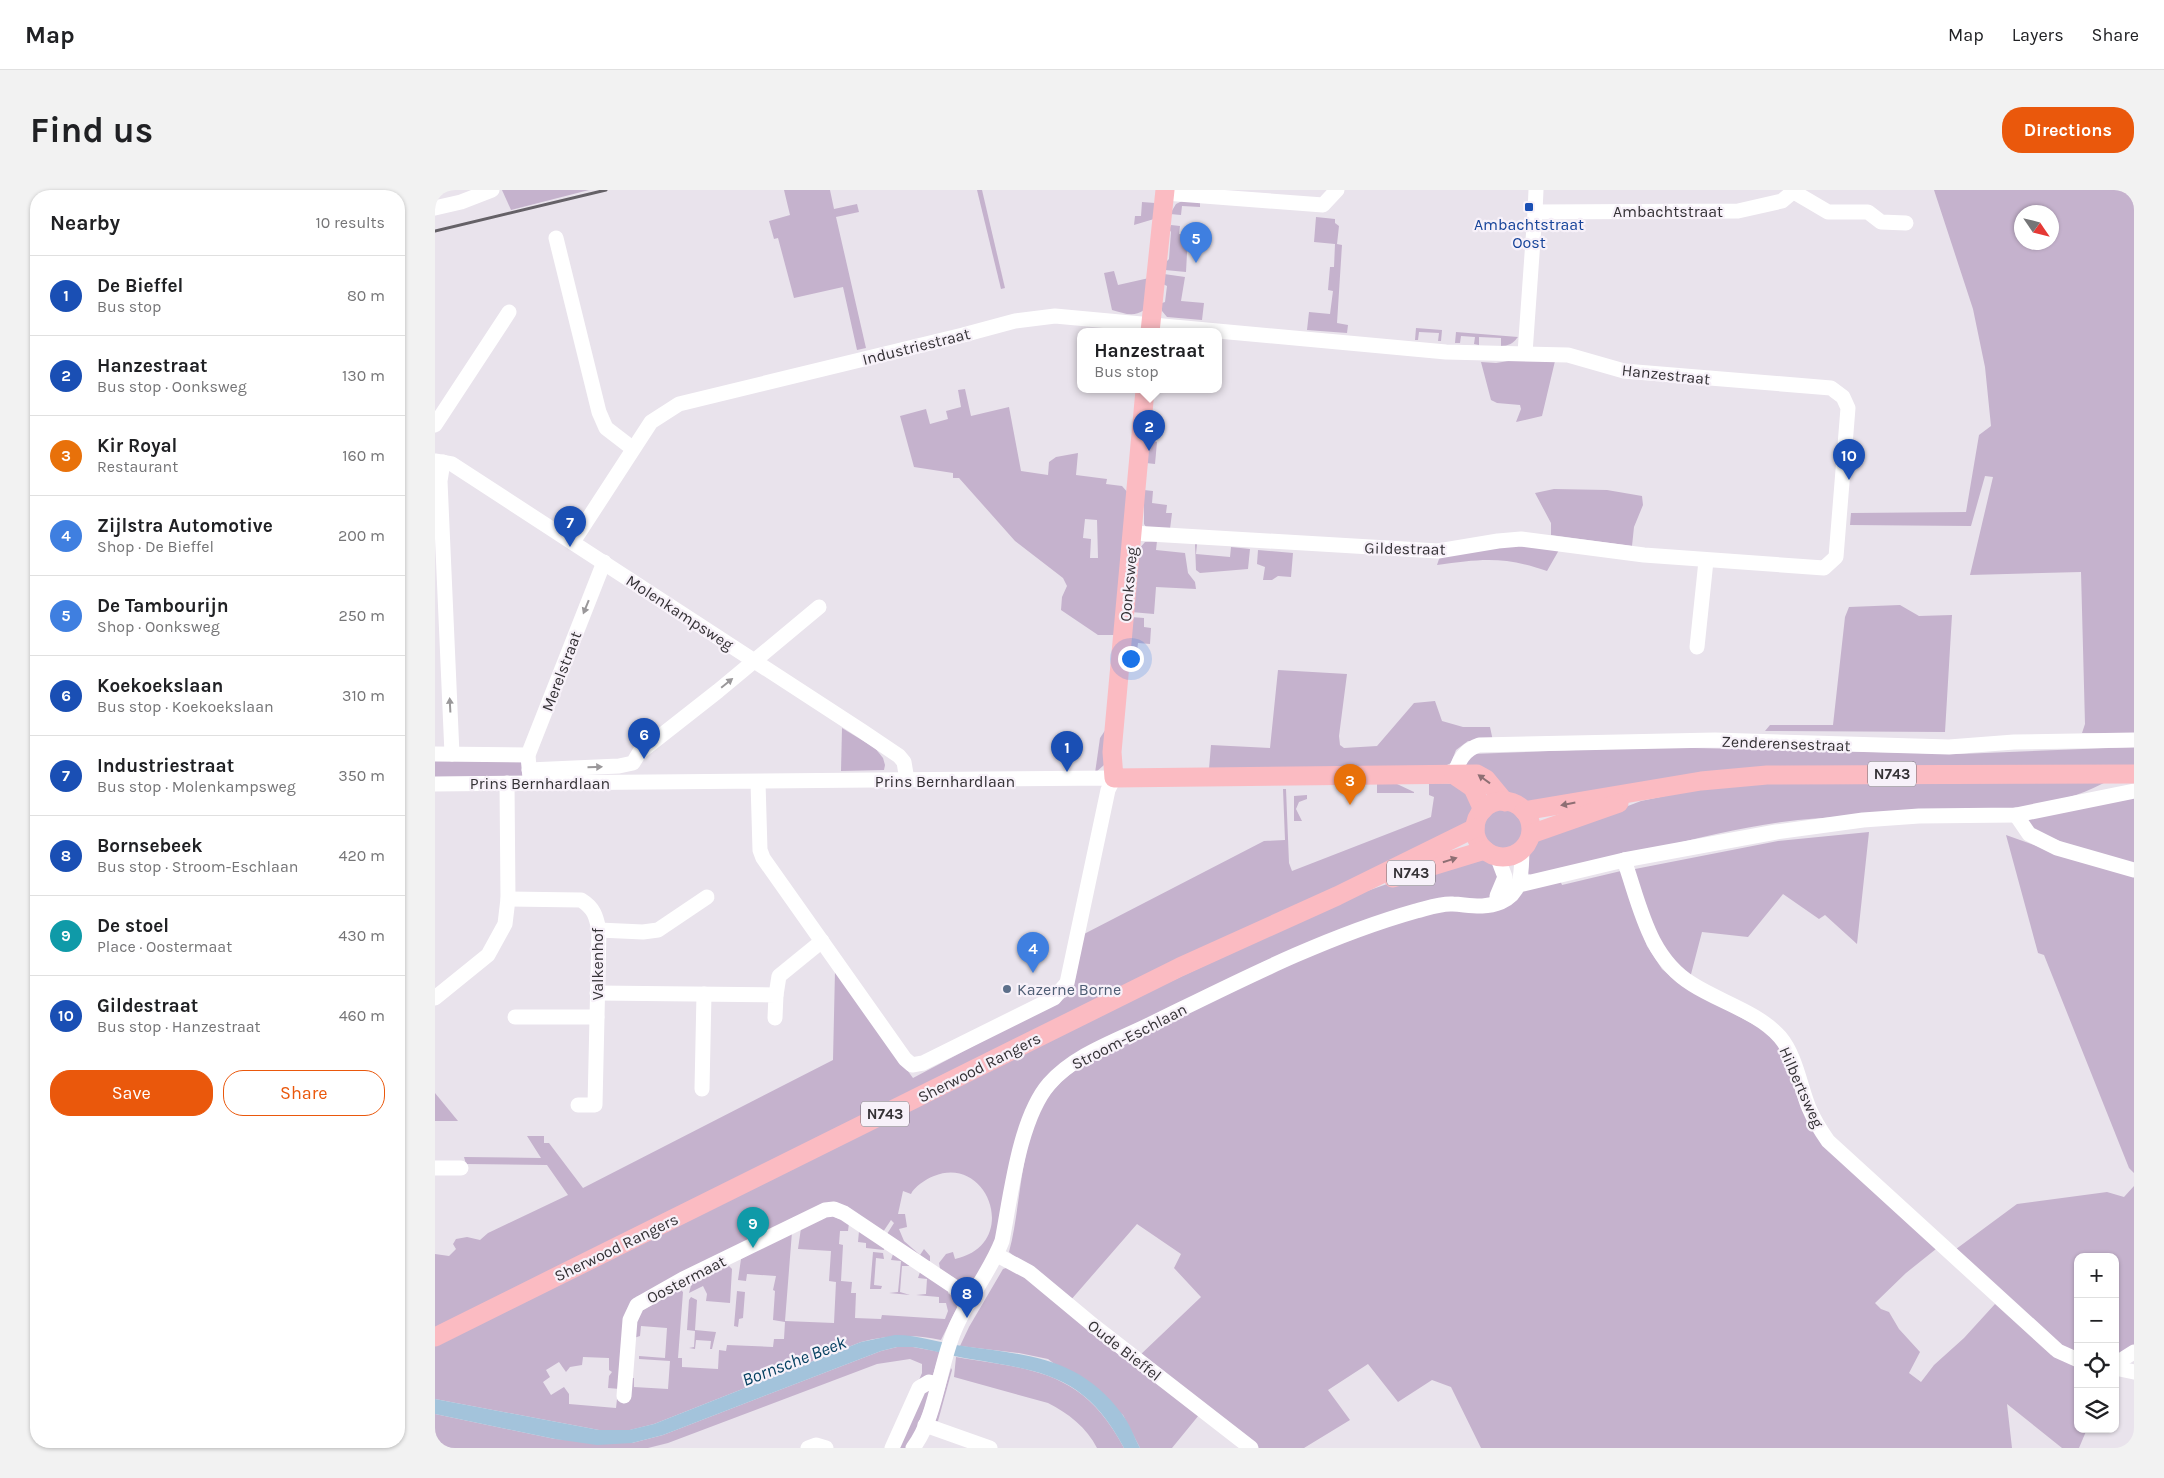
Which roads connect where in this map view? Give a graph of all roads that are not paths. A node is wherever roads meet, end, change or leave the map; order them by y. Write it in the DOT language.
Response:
graph roads {
  1 [pos="492,190"];
  2 [pos="1337,190"];
  3 [pos="1536,190"];
  4 [pos="1795,191"];
  5 [pos="1165,192"];
  6 [pos="435,208"];
  7 [pos="1535,212"];
  8 [pos="1905,223"];
  9 [pos="556,238"];
  10 [pos="509,312"];
  11 [pos="1151,328"];
  12 [pos="1222,334"];
  13 [pos="1525,353"];
  14 [pos="1145,393"];
  15 [pos="435,425"];
  16 [pos="633,448"];
  17 [pos="439,461"];
  18 [pos="1133,533"];
  19 [pos="573,542"];
  20 [pos="1837,554"];
  21 [pos="1706,561"];
  22 [pos="604,562"];
  23 [pos="819,607"];
  24 [pos="1697,647"];
  25 [pos="755,661"];
  26 [pos="2134,740"];
  27 [pos="435,754"];
  28 [pos="452,754"];
  29 [pos="633,763"];
  30 [pos="529,769"];
  31 [pos="2134,774"];
  32 [pos="1454,775"];
  33 [pos="1113,778"];
  34 [pos="907,780"];
  35 [pos="637,782"];
  36 [pos="758,782"];
  37 [pos="507,783"];
  38 [pos="435,784"];
  39 [pos="1650,791"];
  40 [pos="2134,791"];
  41 [pos="1505,802"];
  42 [pos="1483,810"];
  43 [pos="1524,811"];
  44 [pos="2016,815"];
  45 [pos="1475,828"];
  46 [pos="1526,842"];
  47 [pos="1491,853"];
  48 [pos="1624,860"];
  49 [pos="2134,870"];
  50 [pos="1518,885"];
  51 [pos="1502,888"];
  52 [pos="1337,896"];
  53 [pos="707,897"];
  54 [pos="508,899"];
  55 [pos="1487,905"];
  56 [pos="599,930"];
  57 [pos="822,942"];
  58 [pos="597,993"];
  59 [pos="704,994"];
  60 [pos="776,995"];
  61 [pos="435,998"];
  62 [pos="515,1017"];
  63 [pos="597,1017"];
  64 [pos="775,1018"];
  65 [pos="702,1089"];
  66 [pos="578,1105"];
  67 [pos="435,1168"];
  68 [pos="461,1168"];
  69 [pos="997,1256"];
  70 [pos="971,1298"];
  71 [pos="435,1336"];
  72 [pos="2134,1352"];
  73 [pos="2074,1358"];
  74 [pos="2119,1361"];
  75 [pos="2119,1369"];
  76 [pos="2134,1372"];
  77 [pos="938,1384"];
  78 [pos="624,1396"];
  79 [pos="925,1426"];
  80 [pos="808,1448"];
  81 [pos="826,1448"];
  82 [pos="892,1448"];
  83 [pos="913,1448"];
  84 [pos="990,1448"];
  85 [pos="1251,1448"];
  1 -- 6 [label="street"];
  2 -- 5 [label="street"];
  3 -- 7 [label="street"];
  4 -- 7 [label="street, Ambachtstraat"];
  4 -- 8 [label="street"];
  5 -- 11 [label="main road"];
  7 -- 13 [label="street"];
  9 -- 16 [label="street"];
  10 -- 15 [label="street"];
  11 -- 16 [label="street, Industriestraat"];
  12 -- 13 [label="street, Hanzestraat"];
  13 -- 20 [label="street, Hanzestraat"];
  14 -- 18 [label="main road, Oonksweg"];
  16 -- 19 [label="street, Industriestraat"];
  17 -- 19 [label="street, Molenkampsweg"];
  28 -- 17 [label="street, one-way"];
  18 -- 21 [label="street, Gildestraat"];
  18 -- 33 [label="main road, Oonksweg"];
  19 -- 22 [label="street, Molenkampsweg"];
  20 -- 21 [label="street, Gildestraat"];
  21 -- 24 [label="street"];
  22 -- 25 [label="street, Molenkampsweg"];
  22 -- 30 [label="street, Merelstraat, one-way"];
  23 -- 25 [label="street"];
  29 -- 25 [label="street, one-way"];
  25 -- 34 [label="street, Molenkampsweg"];
  26 -- 32 [label="street, Zenderensestraat"];
  27 -- 28 [label="street"];
  28 -- 30 [label="street"];
  30 -- 29 [label="street, one-way"];
  29 -- 35 [label="street"];
  30 -- 35 [label="street, Prins Bernhardlaan"];
  30 -- 37 [label="street, Prins Bernhardlaan"];
  31 -- 39 [label="main road, Zenderensestraat / N743"];
  32 -- 33 [label="main road, Prins Bernhardlaan"];
  41 -- 32 [label="main road, Prins Bernhardlaan, one-way"];
  32 -- 42 [label="main road"];
  33 -- 34 [label="street, Prins Bernhardlaan"];
  33 -- 57 [label="street"];
  34 -- 36 [label="street, Prins Bernhardlaan"];
  35 -- 36 [label="street, Prins Bernhardlaan"];
  36 -- 57 [label="street"];
  37 -- 38 [label="street, Prins Bernhardlaan"];
  37 -- 54 [label="street"];
  39 -- 43 [label="main road, Zenderensestraat / N743, one-way"];
  39 -- 46 [label="main road, Zenderensestraat / N743"];
  40 -- 44 [label="street"];
  41 -- 42 [label="main road"];
  41 -- 43 [label="main road"];
  42 -- 45 [label="main road"];
  43 -- 46 [label="main road"];
  44 -- 48 [label="street"];
  44 -- 49 [label="street"];
  45 -- 47 [label="main road"];
  45 -- 52 [label="main road, Sherwood Rangers / N743"];
  46 -- 47 [label="main road, N743"];
  46 -- 50 [label="street"];
  47 -- 51 [label="street"];
  52 -- 47 [label="main road, Sherwood Rangers / N743, one-way"];
  48 -- 50 [label="street"];
  48 -- 73 [label="street, Hilbertsweg"];
  50 -- 51 [label="street"];
  50 -- 55 [label="street, Stroom-Eschlaan"];
  51 -- 55 [label="street"];
  52 -- 71 [label="main road, Sherwood Rangers / N743"];
  53 -- 56 [label="street"];
  54 -- 56 [label="street, Valkenhof"];
  54 -- 61 [label="street"];
  55 -- 69 [label="street, Stroom-Eschlaan"];
  56 -- 58 [label="street, Valkenhof"];
  57 -- 60 [label="street"];
  58 -- 59 [label="street"];
  58 -- 63 [label="street, Valkenhof"];
  59 -- 60 [label="street"];
  59 -- 65 [label="street"];
  60 -- 64 [label="street"];
  62 -- 63 [label="street, Valkenhof"];
  63 -- 66 [label="street, Valkenhof"];
  67 -- 68 [label="street"];
  69 -- 70 [label="street, Stroom-Eschlaan"];
  69 -- 85 [label="street, Oude Bieffel"];
  70 -- 77 [label="street, Stroom-Eschlaan"];
  70 -- 78 [label="street, Oostermaat"];
  72 -- 74 [label="street"];
  75 -- 76 [label="street"];
  77 -- 79 [label="street, Stroom-Eschlaan"];
  77 -- 82 [label="street"];
  79 -- 83 [label="street, Stroom-Eschlaan"];
  79 -- 84 [label="street"];
  80 -- 81 [label="street"];
}
